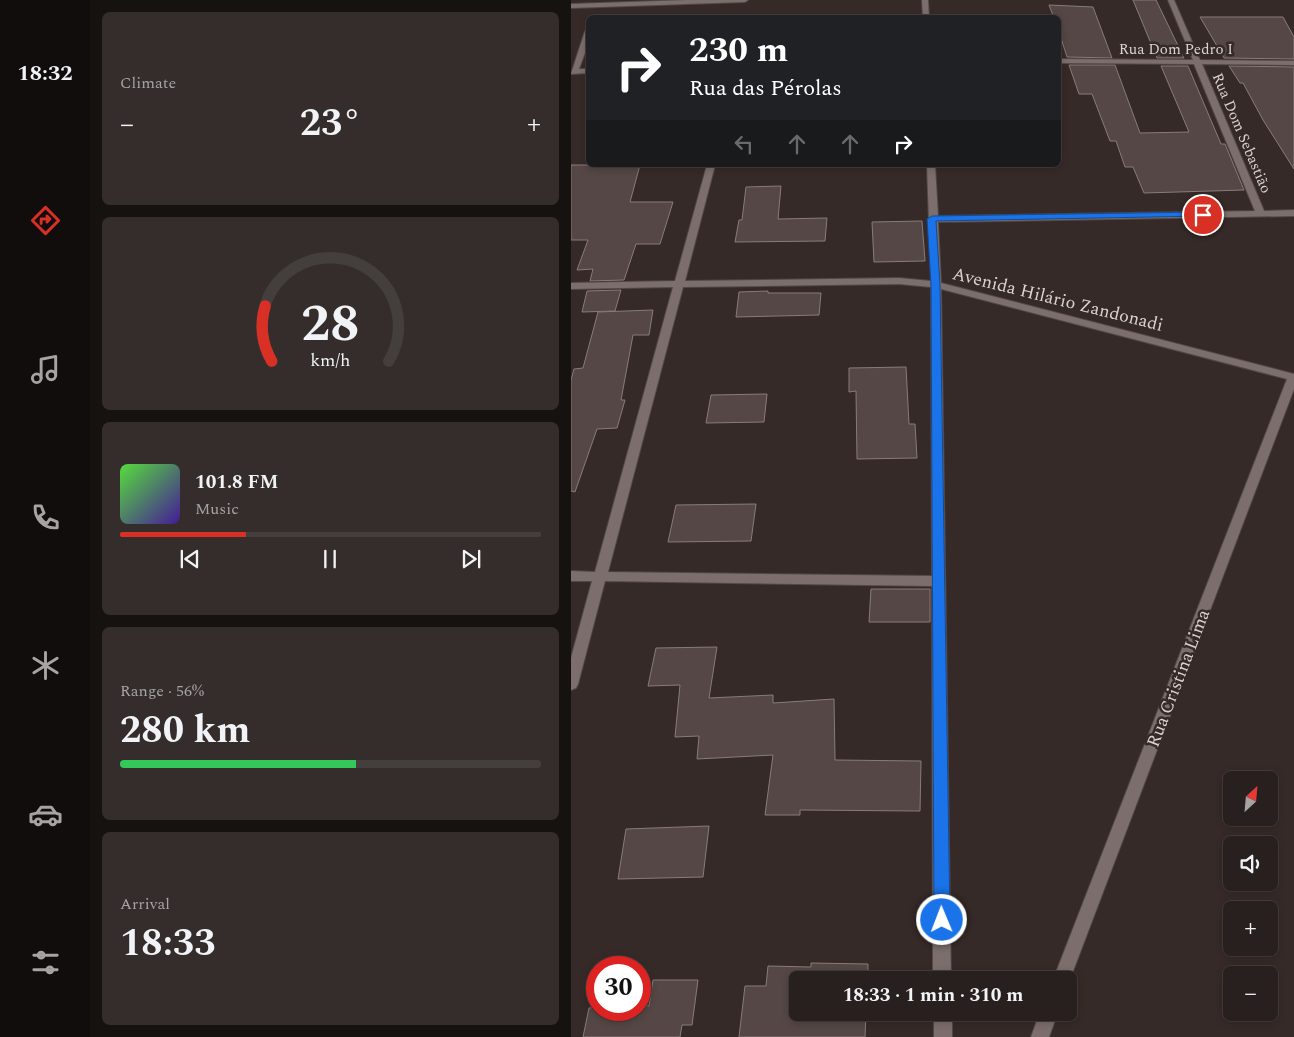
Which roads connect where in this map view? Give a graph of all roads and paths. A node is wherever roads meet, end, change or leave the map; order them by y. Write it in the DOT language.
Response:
graph roads {
  1 [pos="745,0"];
  2 [pos="925,0"];
  3 [pos="1171,0"];
  4 [pos="598,5"];
  5 [pos="571,6"];
  6 [pos="926,15"];
  7 [pos="586,38"];
  8 [pos="1061,61"];
  9 [pos="1197,62"];
  10 [pos="1294,63"];
  11 [pos="586,71"];
  12 [pos="572,72"];
  13 [pos="710,167"];
  14 [pos="931,167"];
  15 [pos="1294,213"];
  16 [pos="1261,214"];
  17 [pos="932,219"];
  18 [pos="678,284"];
  19 [pos="936,285"];
  20 [pos="571,286"];
  21 [pos="1294,377"];
  22 [pos="571,576"];
  23 [pos="599,577"];
  24 [pos="939,581"];
  25 [pos="571,684"];
  26 [pos="942,971"];
  27 [pos="1065,971"];
  28 [pos="943,1021"];
  29 [pos="1046,1021"];
  30 [pos="943,1037"];
  31 [pos="1040,1037"];
  1 -- 4 [label="street"];
  2 -- 6 [label="street"];
  3 -- 9 [label="street, Rua Dom Sebastião"];
  4 -- 5 [label="street"];
  7 -- 12 [label="street"];
  8 -- 9 [label="street, Rua Dom Pedro I"];
  9 -- 10 [label="street, Rua Dom Pedro I"];
  9 -- 16 [label="street, Rua Dom Sebastião"];
  11 -- 12 [label="street"];
  13 -- 18 [label="street"];
  14 -- 17 [label="street"];
  15 -- 16 [label="street"];
  16 -- 17 [label="street"];
  17 -- 19 [label="street"];
  18 -- 19 [label="street, Avenida Hilário Zandonadi"];
  18 -- 20 [label="street, Avenida Hilário Zandonadi"];
  18 -- 23 [label="street"];
  19 -- 21 [label="street, Avenida Hilário Zandonadi"];
  19 -- 24 [label="street"];
  21 -- 27 [label="street, Rua Cristina Lima"];
  22 -- 23 [label="street"];
  23 -- 24 [label="street"];
  23 -- 25 [label="street"];
  24 -- 26 [label="street"];
  28 -- 30 [label="street"];
  29 -- 31 [label="street"];
}
